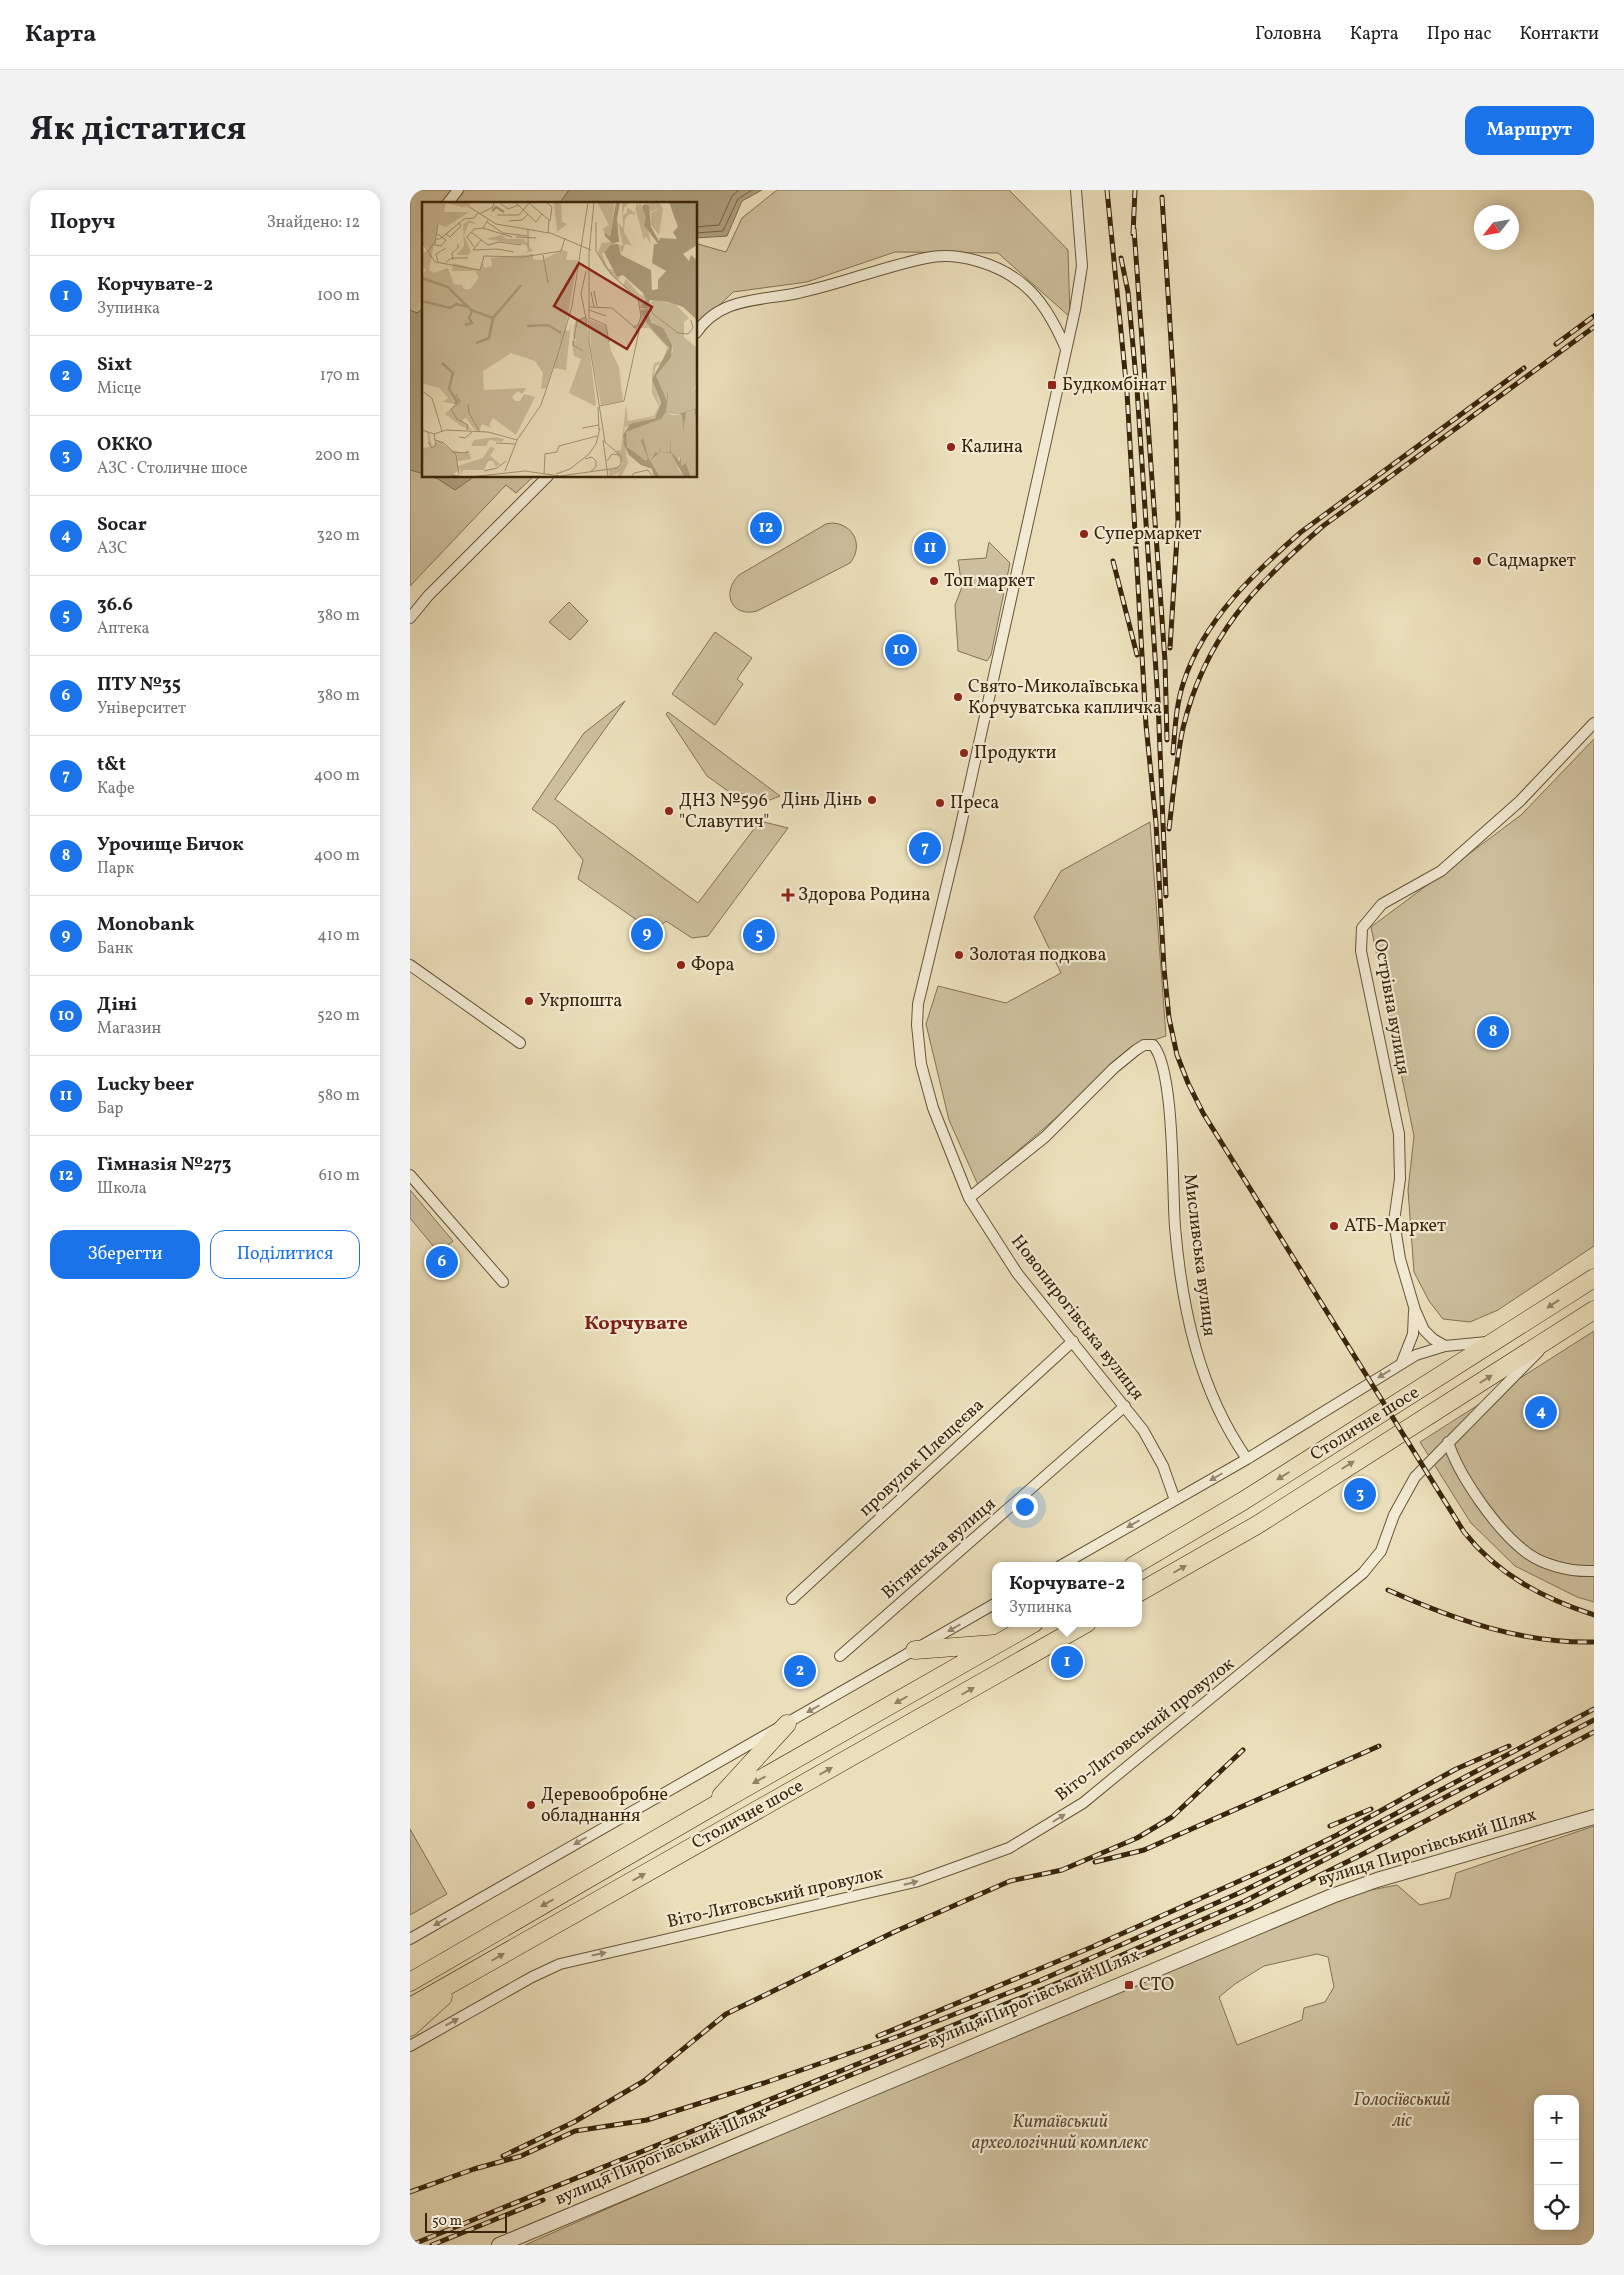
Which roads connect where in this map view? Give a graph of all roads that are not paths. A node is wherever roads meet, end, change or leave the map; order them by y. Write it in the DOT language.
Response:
graph roads {
  1 [pos="458,190"];
  2 [pos="1076,190"];
  3 [pos="449,202"];
  4 [pos="698,330"];
  5 [pos="1066,349"];
  6 [pos="546,478"];
  7 [pos="410,618"];
  8 [pos="1594,723"];
  9 [pos="410,965"];
  10 [pos="520,1043"];
  11 [pos="410,1175"];
  12 [pos="969,1198"];
  13 [pos="1594,1278"];
  14 [pos="503,1282"];
  15 [pos="1414,1310"];
  16 [pos="1594,1310"];
  17 [pos="1553,1337"];
  18 [pos="1073,1341"];
  19 [pos="1496,1342"];
  20 [pos="1445,1346"];
  21 [pos="1402,1362"];
  22 [pos="1125,1406"];
  23 [pos="1448,1442"];
  24 [pos="1247,1459"];
  25 [pos="1175,1500"];
  26 [pos="1067,1562"];
  27 [pos="1140,1562"];
  28 [pos="1594,1571"];
  29 [pos="1142,1591"];
  30 [pos="792,1599"];
  31 [pos="992,1605"];
  32 [pos="1027,1627"];
  33 [pos="1080,1627"];
  34 [pos="999,1643"];
  35 [pos="915,1650"];
  36 [pos="840,1656"];
  37 [pos="787,1724"];
  38 [pos="710,1808"];
  39 [pos="1594,1817"];
  40 [pos="410,1939"];
  41 [pos="454,1957"];
  42 [pos="410,1972"];
  43 [pos="472,1972"];
  44 [pos="410,1982"];
  45 [pos="410,2008"];
  46 [pos="410,2027"];
  47 [pos="410,2046"];
  48 [pos="498,2245"];
  1 -- 3 [label="street"];
  2 -- 5 [label="street, Новопирогівська вулиця"];
  4 -- 5 [label="street"];
  5 -- 12 [label="street, Новопирогівська вулиця"];
  6 -- 7 [label="street"];
  8 -- 15 [label="street, Острівна вулиця"];
  9 -- 10 [label="street"];
  11 -- 14 [label="street"];
  12 -- 18 [label="street, Новопирогівська вулиця"];
  12 -- 24 [label="street, Мисливська вулиця"];
  13 -- 19 [label="highway, Столичне шосе, one-way"];
  15 -- 20 [label="street, Острівна вулиця"];
  15 -- 21 [label="street, Острівна вулиця"];
  16 -- 17 [label="highway, Столичне шосе"];
  17 -- 23 [label="street, Віто-Литовський провулок"];
  29 -- 17 [label="highway, Столичне шосе, one-way"];
  18 -- 22 [label="street, Новопирогівська вулиця"];
  18 -- 30 [label="street, провулок Плещеєва"];
  19 -- 20 [label="street"];
  19 -- 27 [label="highway, Столичне шосе, one-way"];
  20 -- 21 [label="street"];
  21 -- 24 [label="street, one-way"];
  22 -- 25 [label="street, Новопирогівська вулиця"];
  22 -- 36 [label="street, Вітянська вулиця"];
  23 -- 28 [label="street"];
  47 -- 23 [label="street, Віто-Литовський провулок, one-way"];
  24 -- 25 [label="street, one-way"];
  25 -- 26 [label="street, one-way"];
  31 -- 35 [label="street, one-way"];
  32 -- 34 [label="highway, Столичне шосе"];
  43 -- 33 [label="highway, Столичне шосе, one-way"];
  34 -- 35 [label="highway"];
  34 -- 38 [label="highway, Столичне шосе, one-way"];
  35 -- 37 [label="street, one-way"];
  37 -- 38 [label="highway"];
  37 -- 40 [label="street, one-way"];
  38 -- 41 [label="highway, Столичне шосе, one-way"];
  39 -- 48 [label="street, вулиця Пирогівський Шлях"];
  41 -- 42 [label="highway"];
  41 -- 44 [label="highway, Столичне шосе"];
  43 -- 45 [label="highway, Столичне шосе"];
  43 -- 46 [label="highway"];
}
